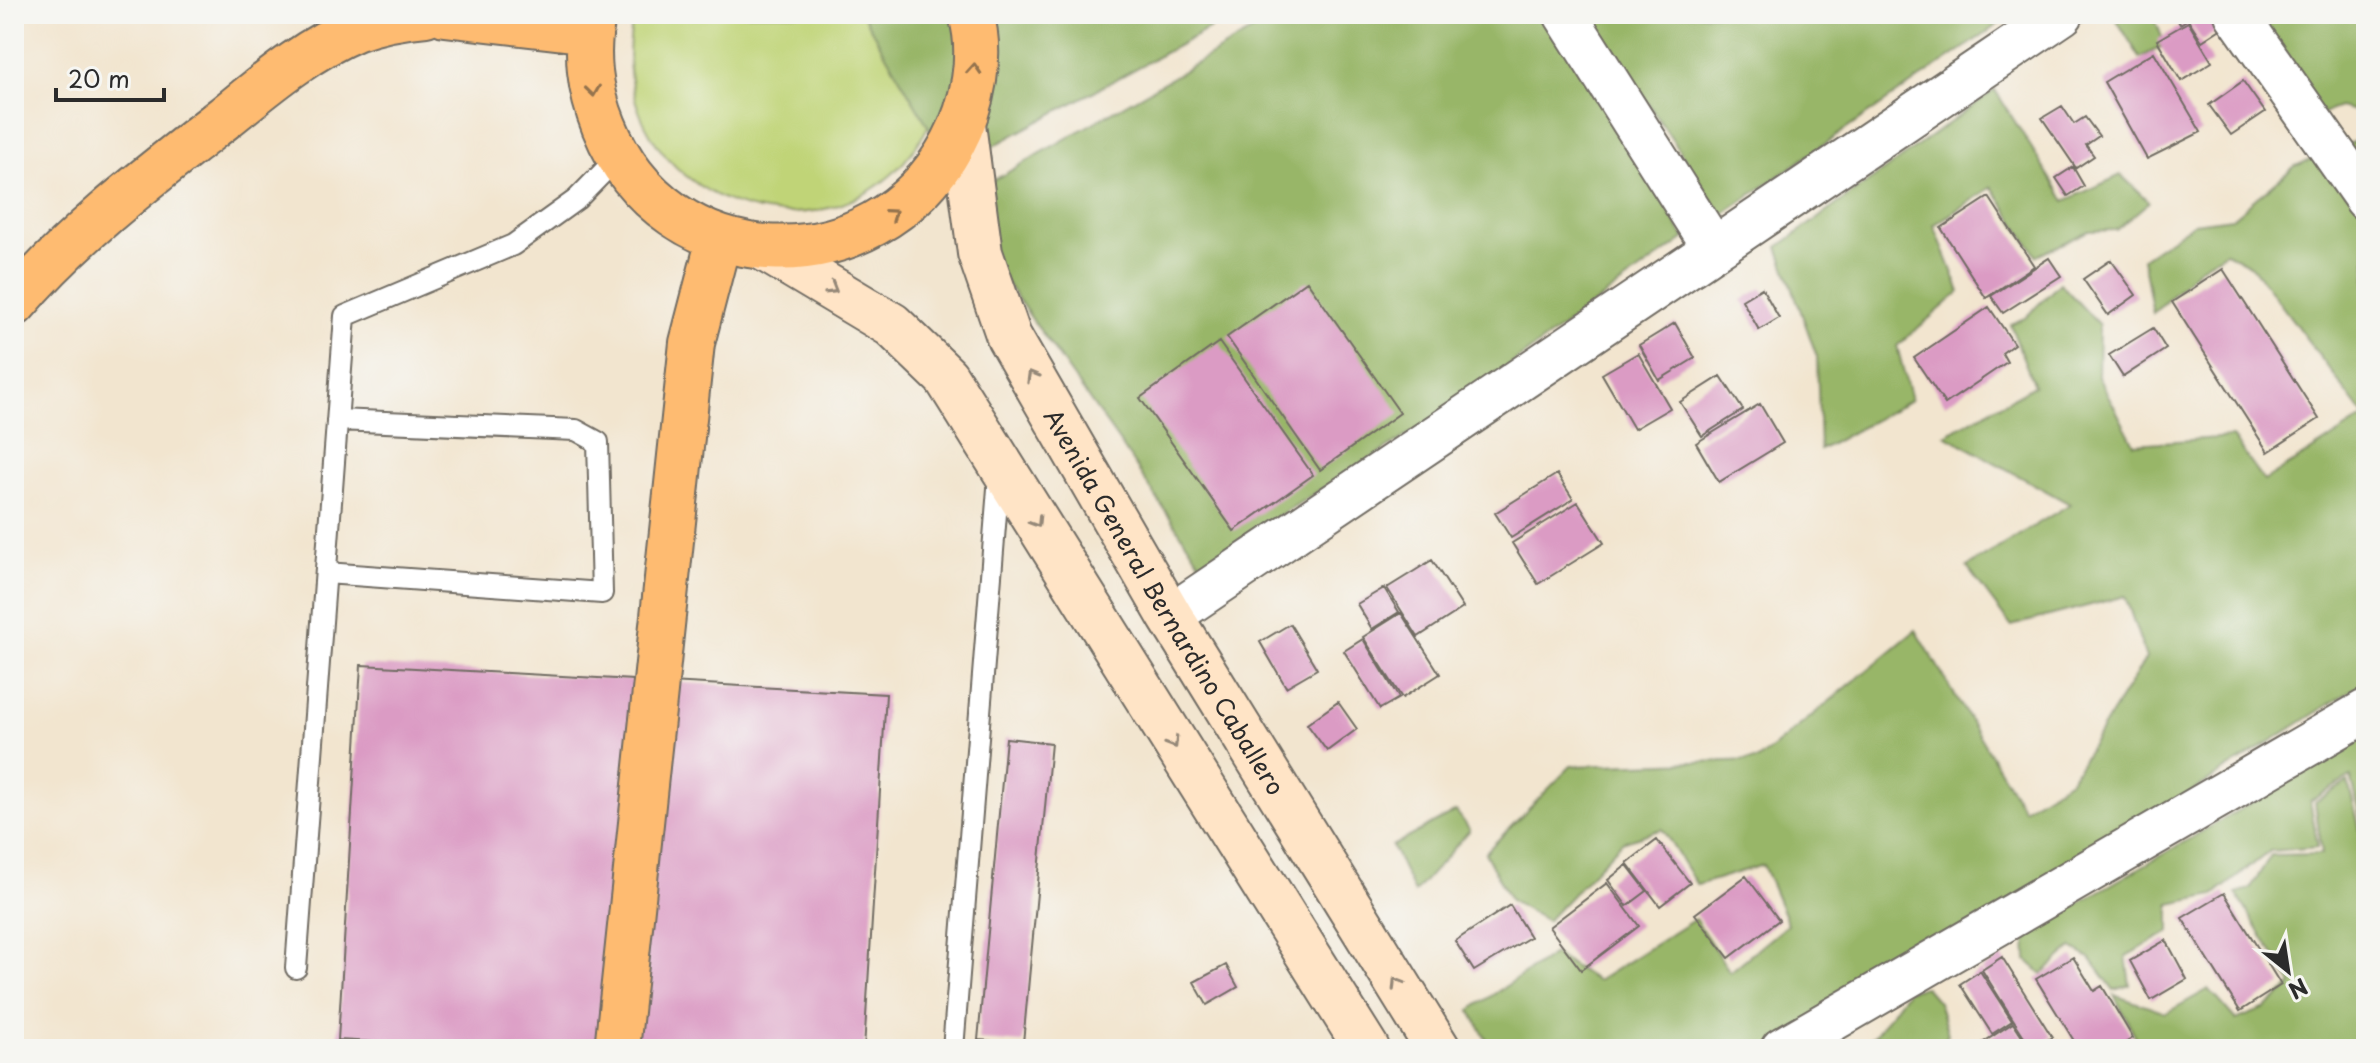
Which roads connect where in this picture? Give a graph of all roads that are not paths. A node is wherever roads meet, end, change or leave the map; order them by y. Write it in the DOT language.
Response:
graph roads {
  1 [pos="426,14"];
  2 [pos="445,14"];
  3 [pos="971,14"];
  4 [pos="1565,14"];
  5 [pos="2062,14"];
  6 [pos="2236,14"];
  7 [pos="592,23"];
  8 [pos="963,124"];
  9 [pos="617,158"];
  10 [pos="2366,199"];
  11 [pos="719,239"];
  12 [pos="765,249"];
  13 [pos="1714,249"];
  14 [pos="14,304"];
  15 [pos="337,420"];
  16 [pos="1000,464"];
  17 [pos="326,573"];
  18 [pos="1170,616"];
  19 [pos="2366,711"];
  20 [pos="296,968"];
  21 [pos="617,1049"];
  22 [pos="953,1049"];
  23 [pos="1367,1049"];
  24 [pos="1438,1049"];
  25 [pos="1782,1049"];
  1 -- 14 [label="highway"];
  2 -- 7 [label="highway"];
  8 -- 3 [label="highway, one-way"];
  4 -- 13 [label="street"];
  5 -- 13 [label="street"];
  6 -- 10 [label="street"];
  7 -- 9 [label="highway, one-way"];
  12 -- 8 [label="highway, one-way"];
  18 -- 8 [label="main road, Avenida General Bernardino Caballero, one-way"];
  9 -- 11 [label="highway"];
  9 -- 15 [label="lane"];
  11 -- 12 [label="highway"];
  11 -- 21 [label="highway"];
  12 -- 16 [label="main road, one-way"];
  13 -- 18 [label="street"];
  15 -- 17 [label="lane"];
  15 -- 17 [label="lane"];
  16 -- 22 [label="lane"];
  16 -- 23 [label="main road, one-way"];
  17 -- 20 [label="lane"];
  24 -- 18 [label="main road, Avenida General Bernardino Caballero, one-way"];
  19 -- 25 [label="street"];
}
